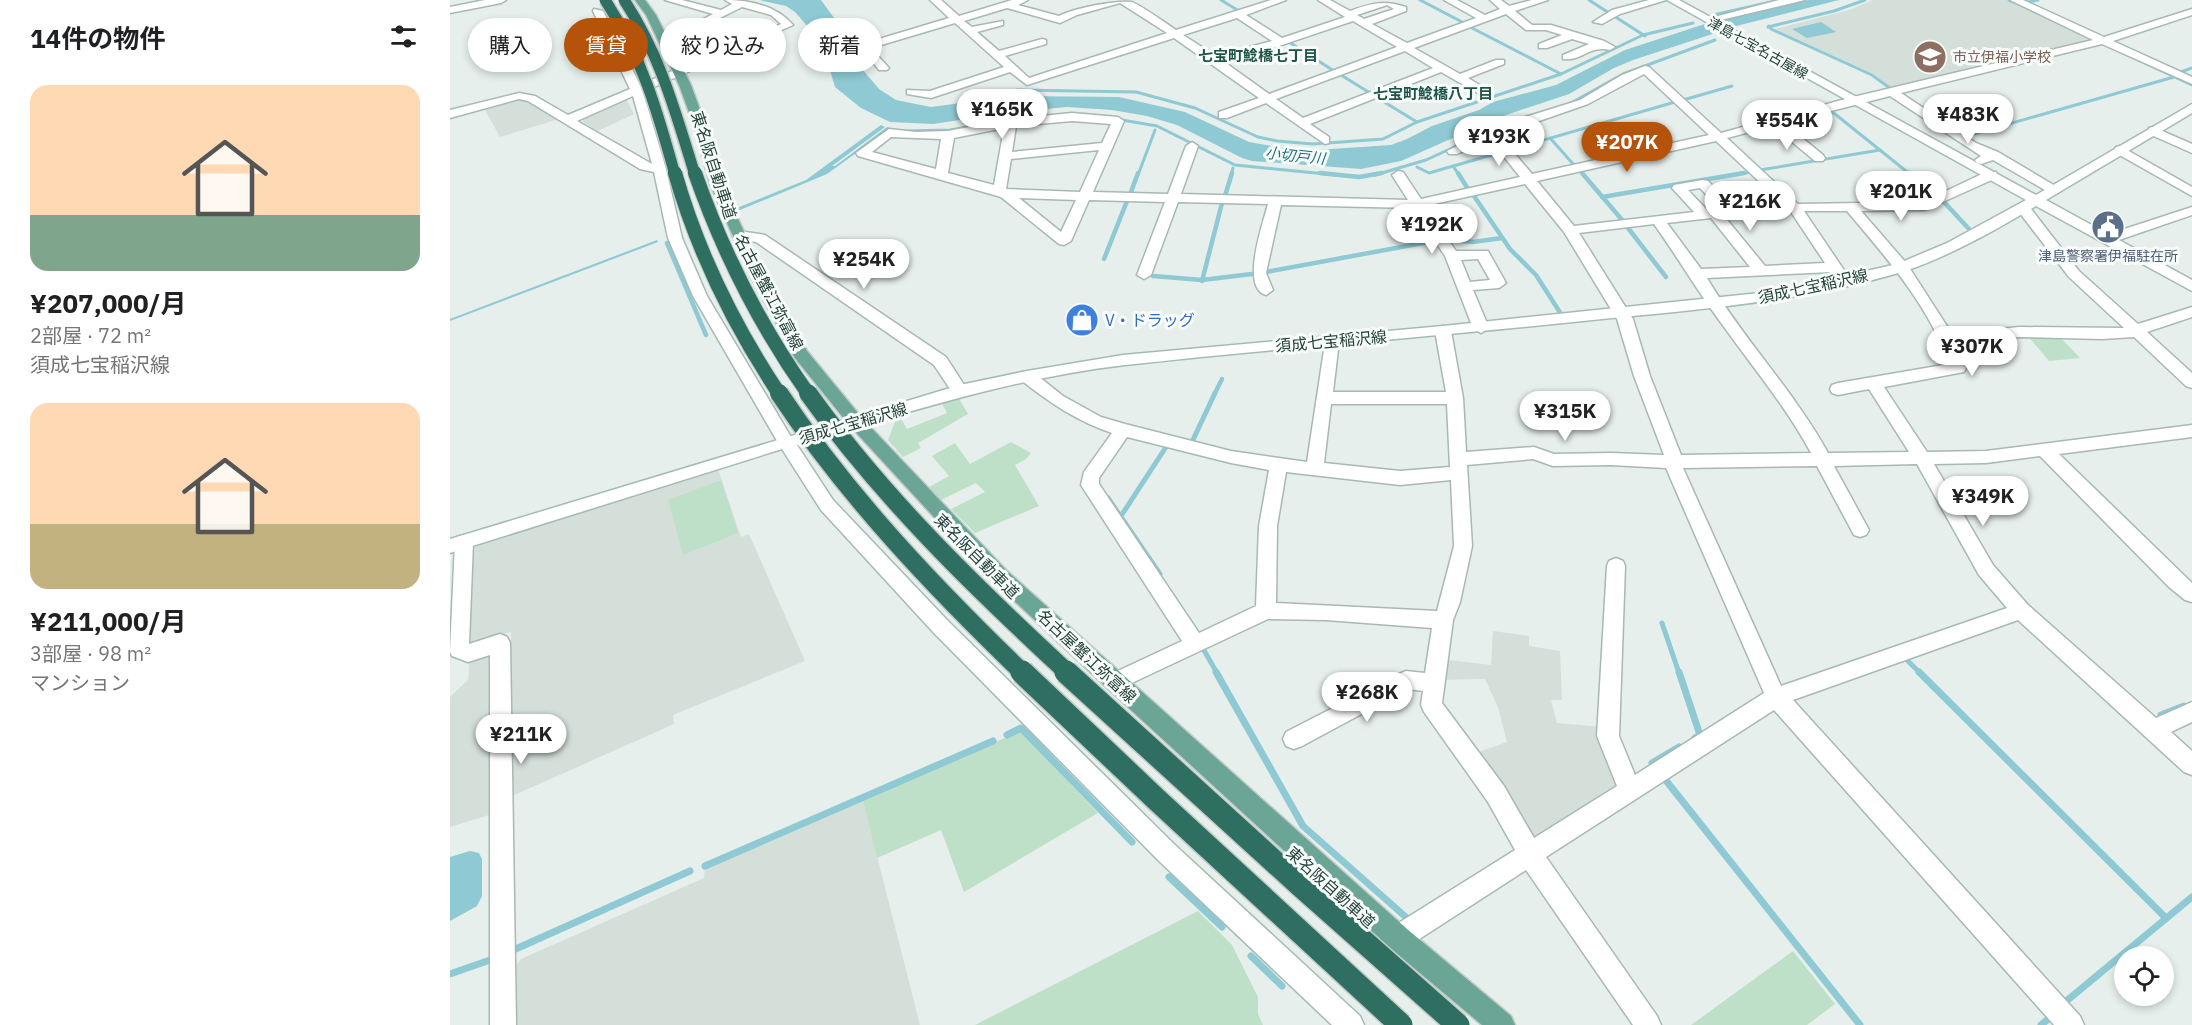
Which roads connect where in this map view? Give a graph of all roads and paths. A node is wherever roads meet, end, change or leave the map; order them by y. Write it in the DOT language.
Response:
graph roads {
  1 [pos="501,0"];
  2 [pos="624,0"];
  3 [pos="640,0"];
  4 [pos="670,0"];
  5 [pos="935,0"];
  6 [pos="1023,0"];
  7 [pos="1121,0"];
  8 [pos="1281,0"];
  9 [pos="1323,0"];
  10 [pos="1449,0"];
  11 [pos="1495,0"];
  12 [pos="1543,0"];
  13 [pos="1661,0"];
  14 [pos="1672,0"];
  15 [pos="1800,0"];
  16 [pos="735,2"];
  17 [pos="2020,2"];
  18 [pos="1002,3"];
  19 [pos="602,6"];
  20 [pos="450,10"];
  21 [pos="1507,10"];
  22 [pos="2192,12"];
  23 [pos="722,14"];
  24 [pos="1238,14"];
  25 [pos="714,18"];
  26 [pos="780,18"];
  27 [pos="1484,18"];
  28 [pos="957,19"];
  29 [pos="1355,19"];
  30 [pos="1709,21"];
  31 [pos="1598,22"];
  32 [pos="999,23"];
  33 [pos="970,31"];
  34 [pos="1174,34"];
  35 [pos="1572,35"];
  36 [pos="2102,41"];
  37 [pos="1042,42"];
  38 [pos="1280,42"];
  39 [pos="1543,46"];
  40 [pos="1406,48"];
  41 [pos="997,55"];
  42 [pos="1567,57"];
  43 [pos="1214,60"];
  44 [pos="1500,62"];
  45 [pos="883,68"];
  46 [pos="1012,68"];
  47 [pos="1442,68"];
  48 [pos="680,73"];
  49 [pos="1459,78"];
  50 [pos="2192,81"];
  51 [pos="637,91"];
  52 [pos="910,92"];
  53 [pos="1892,92"];
  54 [pos="1487,94"];
  55 [pos="1266,99"];
  56 [pos="1854,101"];
  57 [pos="2191,110"];
  58 [pos="450,114"];
  59 [pos="1223,115"];
  60 [pos="568,120"];
  61 [pos="1775,122"];
  62 [pos="1011,123"];
  63 [pos="1301,123"];
  64 [pos="2153,131"];
  65 [pos="1492,134"];
  66 [pos="948,135"];
  67 [pos="1718,137"];
  68 [pos="1325,140"];
  69 [pos="1106,146"];
  70 [pos="1192,146"];
  71 [pos="2192,149"];
  72 [pos="2120,150"];
  73 [pos="1453,152"];
  74 [pos="1006,156"];
  75 [pos="1992,156"];
  76 [pos="1819,158"];
  77 [pos="1971,164"];
  78 [pos="660,169"];
  79 [pos="1398,175"];
  80 [pos="1991,175"];
  81 [pos="941,176"];
  82 [pos="1530,180"];
  83 [pos="2052,190"];
  84 [pos="2192,192"];
  85 [pos="1003,193"];
  86 [pos="1083,196"];
  87 [pos="1172,198"];
  88 [pos="1275,201"];
  89 [pos="1416,204"];
  90 [pos="2029,204"];
  91 [pos="1852,208"];
  92 [pos="1796,209"];
  93 [pos="2192,211"];
  94 [pos="1731,212"];
  95 [pos="1710,214"];
  96 [pos="1658,220"];
  97 [pos="1570,230"];
  98 [pos="739,235"];
  99 [pos="2108,239"];
  100 [pos="1452,256"];
  101 [pos="1835,267"];
  102 [pos="1901,267"];
  103 [pos="1761,271"];
  104 [pos="1697,274"];
  105 [pos="1144,275"];
  106 [pos="1845,282"];
  107 [pos="2192,286"];
  108 [pos="1464,287"];
  109 [pos="1266,290"];
  110 [pos="1714,303"];
  111 [pos="2192,312"];
  112 [pos="1621,313"];
  113 [pos="1481,328"];
  114 [pos="2135,331"];
  115 [pos="1443,332"];
  116 [pos="1948,339"];
  117 [pos="1331,341"];
  118 [pos="1027,376"];
  119 [pos="2192,382"];
  120 [pos="1873,383"];
  121 [pos="1838,389"];
  122 [pos="960,391"];
  123 [pos="1324,398"];
  124 [pos="1455,398"];
  125 [pos="856,422"];
  126 [pos="1123,430"];
  127 [pos="2192,431"];
  128 [pos="786,442"];
  129 [pos="2045,451"];
  130 [pos="1922,458"];
  131 [pos="1822,459"];
  132 [pos="1674,462"];
  133 [pos="1278,465"];
  134 [pos="1460,466"];
  135 [pos="1315,470"];
  136 [pos="1860,530"];
  137 [pos="457,544"];
  138 [pos="1617,566"];
  139 [pos="2192,594"];
  140 [pos="1266,611"];
  141 [pos="2021,611"];
  142 [pos="1443,621"];
  143 [pos="1194,643"];
  144 [pos="1114,682"];
  145 [pos="1434,683"];
  146 [pos="1776,697"];
  147 [pos="2192,712"];
  148 [pos="2153,730"];
  149 [pos="1294,739"];
  150 [pos="2192,765"];
  151 [pos="1630,790"];
  152 [pos="1530,855"];
  153 [pos="1398,938"];
  154 [pos="503,1025"];
  155 [pos="1351,1025"];
  156 [pos="1401,1025"];
  157 [pos="1458,1025"];
  158 [pos="1502,1025"];
  159 [pos="1648,1025"];
  160 [pos="2071,1025"];
  1 -- 20 [label="street"];
  2 -- 157 [label="highway, 東名阪自動車道, bridge"];
  3 -- 48 [label="main road, 名古屋蟹江弥富線"];
  4 -- 23 [label="street"];
  5 -- 28 [label="street"];
  6 -- 18 [label="street"];
  7 -- 18 [label="street"];
  7 -- 34 [label="street"];
  8 -- 24 [label="street"];
  9 -- 29 [label="street"];
  10 -- 27 [label="street"];
  11 -- 21 [label="street"];
  12 -- 21 [label="street"];
  13 -- 31 [label="street"];
  14 -- 30 [label="street, 津島七宝名古屋線"];
  15 -- 30 [label="street"];
  16 -- 23 [label="street"];
  16 -- 26 [label="street"];
  17 -- 36 [label="street"];
  18 -- 28 [label="street"];
  19 -- 51 [label="street"];
  19 -- 156 [label="highway, bridge"];
  21 -- 27 [label="street"];
  21 -- 35 [label="street"];
  22 -- 36 [label="street"];
  23 -- 25 [label="street"];
  24 -- 34 [label="street"];
  24 -- 38 [label="street"];
  27 -- 40 [label="street"];
  28 -- 33 [label="street"];
  28 -- 45 [label="street"];
  29 -- 38 [label="street"];
  29 -- 40 [label="street"];
  30 -- 56 [label="street, 津島七宝名古屋線"];
  32 -- 33 [label="street"];
  33 -- 41 [label="street"];
  34 -- 43 [label="street"];
  34 -- 46 [label="street"];
  35 -- 39 [label="street"];
  35 -- 42 [label="street"];
  36 -- 50 [label="street"];
  36 -- 53 [label="street"];
  37 -- 41 [label="street"];
  38 -- 43 [label="street"];
  40 -- 47 [label="street"];
  40 -- 55 [label="street"];
  41 -- 46 [label="street"];
  43 -- 55 [label="street"];
  44 -- 49 [label="street"];
  46 -- 52 [label="street"];
  47 -- 49 [label="street"];
  47 -- 63 [label="street"];
  48 -- 51 [label="street"];
  48 -- 98 [label="main road, 名古屋蟹江弥富線"];
  49 -- 54 [label="street"];
  51 -- 60 [label="street"];
  51 -- 78 [label="street"];
  53 -- 56 [label="street"];
  53 -- 75 [label="street"];
  55 -- 59 [label="street"];
  55 -- 63 [label="street"];
  56 -- 61 [label="street"];
  56 -- 77 [label="street, 津島七宝名古屋線"];
  57 -- 64 [label="street, 須成七宝稲沢線"];
  58 -- 60 [label="street"];
  60 -- 78 [label="street"];
  61 -- 67 [label="street"];
  61 -- 76 [label="street"];
  62 -- 66 [label="street"];
  62 -- 69 [label="street"];
  62 -- 74 [label="street"];
  63 -- 68 [label="street"];
  64 -- 71 [label="street"];
  64 -- 72 [label="street, 須成七宝稲沢線"];
  65 -- 67 [label="street"];
  65 -- 73 [label="street"];
  65 -- 82 [label="street"];
  66 -- 81 [label="street"];
  66 -- 81 [label="street"];
  67 -- 82 [label="street"];
  67 -- 92 [label="street"];
  69 -- 74 [label="street"];
  69 -- 86 [label="street"];
  70 -- 87 [label="street"];
  72 -- 83 [label="street, 須成七宝稲沢線"];
  72 -- 84 [label="street"];
  74 -- 85 [label="street"];
  75 -- 77 [label="street"];
  75 -- 83 [label="street"];
  77 -- 80 [label="street, 津島七宝名古屋線"];
  78 -- 128 [label="street"];
  79 -- 89 [label="street"];
  80 -- 90 [label="street, 津島七宝名古屋線"];
  80 -- 91 [label="street"];
  81 -- 85 [label="street"];
  82 -- 89 [label="street"];
  82 -- 97 [label="street"];
  83 -- 90 [label="street, 須成七宝稲沢線"];
  85 -- 86 [label="street"];
  85 -- 86 [label="street"];
  86 -- 87 [label="street"];
  87 -- 88 [label="street"];
  87 -- 105 [label="street"];
  88 -- 89 [label="street"];
  88 -- 109 [label="street"];
  89 -- 100 [label="street"];
  90 -- 99 [label="street, 津島七宝名古屋線"];
  90 -- 102 [label="street, 須成七宝稲沢線"];
  90 -- 114 [label="street"];
  91 -- 92 [label="street"];
  91 -- 102 [label="street"];
  92 -- 94 [label="street"];
  92 -- 101 [label="street"];
  93 -- 99 [label="street"];
  94 -- 95 [label="street"];
  94 -- 95 [label="street"];
  95 -- 96 [label="street"];
  95 -- 103 [label="street"];
  96 -- 97 [label="street"];
  96 -- 104 [label="street"];
  97 -- 112 [label="street"];
  98 -- 122 [label="street"];
  98 -- 125 [label="main road, 名古屋蟹江弥富線"];
  99 -- 107 [label="street, 津島七宝名古屋線"];
  100 -- 108 [label="street"];
  100 -- 108 [label="street"];
  101 -- 103 [label="street"];
  101 -- 106 [label="street"];
  102 -- 106 [label="street, 須成七宝稲沢線"];
  102 -- 116 [label="street"];
  103 -- 104 [label="street"];
  104 -- 110 [label="street"];
  106 -- 110 [label="street, 須成七宝稲沢線"];
  108 -- 113 [label="street"];
  110 -- 112 [label="street, 須成七宝稲沢線"];
  110 -- 131 [label="street"];
  111 -- 114 [label="street"];
  112 -- 113 [label="street, 須成七宝稲沢線"];
  112 -- 132 [label="street"];
  113 -- 115 [label="street, 須成七宝稲沢線"];
  114 -- 116 [label="street"];
  114 -- 119 [label="street"];
  115 -- 117 [label="street, 須成七宝稲沢線"];
  115 -- 124 [label="street"];
  116 -- 120 [label="street"];
  117 -- 118 [label="street, 須成七宝稲沢線"];
  117 -- 123 [label="street"];
  118 -- 122 [label="street, 須成七宝稲沢線"];
  118 -- 126 [label="street"];
  120 -- 121 [label="street"];
  120 -- 130 [label="street"];
  122 -- 125 [label="street, 須成七宝稲沢線"];
  123 -- 124 [label="street"];
  123 -- 135 [label="street"];
  124 -- 134 [label="street"];
  125 -- 128 [label="street, 須成七宝稲沢線"];
  125 -- 144 [label="main road, 名古屋蟹江弥富線"];
  126 -- 133 [label="street"];
  126 -- 143 [label="street"];
  127 -- 129 [label="street"];
  128 -- 137 [label="street, 須成七宝稲沢線"];
  128 -- 155 [label="street"];
  129 -- 130 [label="street"];
  129 -- 139 [label="street"];
  130 -- 131 [label="street"];
  130 -- 141 [label="street"];
  131 -- 132 [label="street"];
  131 -- 136 [label="street"];
  132 -- 134 [label="street"];
  132 -- 146 [label="street"];
  133 -- 135 [label="street"];
  133 -- 140 [label="street"];
  134 -- 135 [label="street"];
  134 -- 142 [label="street"];
  137 -- 154 [label="street"];
  138 -- 151 [label="street"];
  140 -- 142 [label="street"];
  140 -- 143 [label="street"];
  141 -- 146 [label="street"];
  141 -- 148 [label="street"];
  142 -- 145 [label="street"];
  143 -- 144 [label="street"];
  144 -- 153 [label="main road, 名古屋蟹江弥富線"];
  145 -- 149 [label="street"];
  145 -- 152 [label="street"];
  146 -- 151 [label="street"];
  146 -- 160 [label="street"];
  147 -- 148 [label="street"];
  148 -- 150 [label="street"];
  151 -- 152 [label="street"];
  152 -- 153 [label="street"];
  152 -- 159 [label="street"];
  153 -- 158 [label="main road, 名古屋蟹江弥富線"];
}
